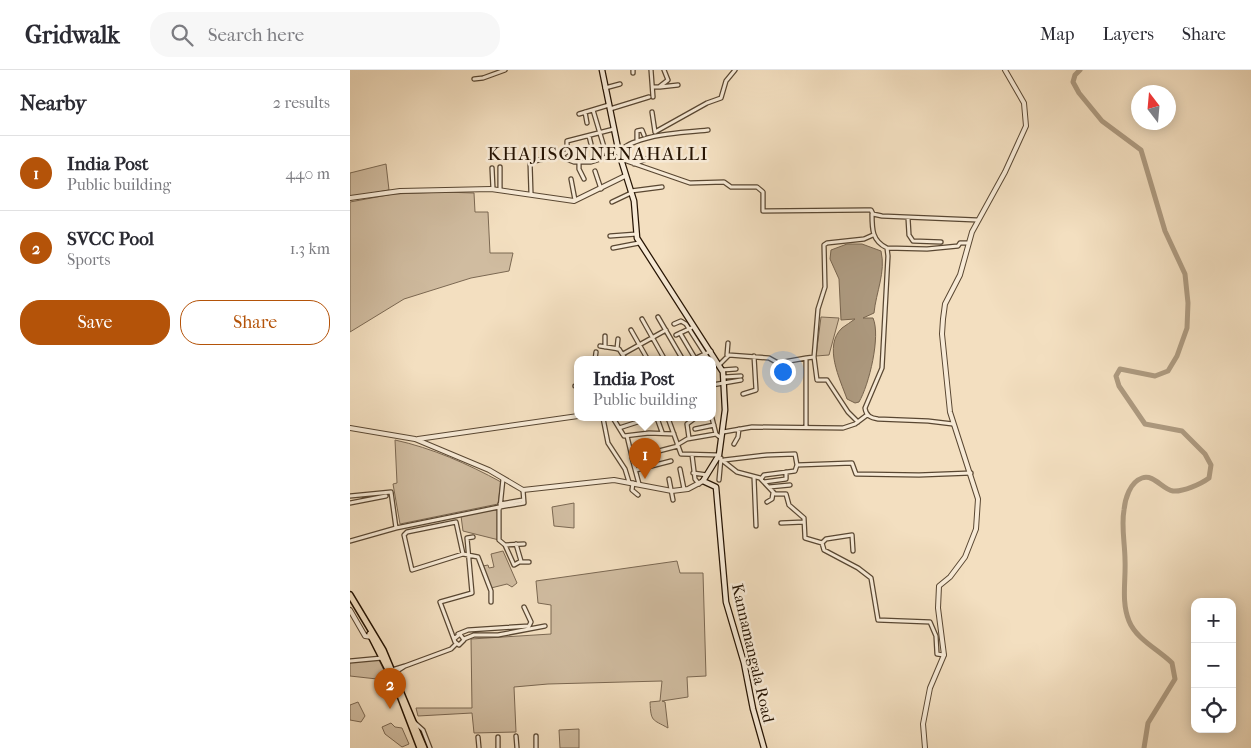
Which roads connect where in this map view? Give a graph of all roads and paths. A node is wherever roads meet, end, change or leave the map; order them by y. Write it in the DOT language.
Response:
graph roads {
  1 [pos="505,70"];
  2 [pos="602,70"];
  3 [pos="651,70"];
  4 [pos="664,70"];
  5 [pos="735,70"];
  6 [pos="1005,70"];
  7 [pos="474,78"];
  8 [pos="620,84"];
  9 [pos="678,85"];
  10 [pos="653,87"];
  11 [pos="659,87"];
  12 [pos="605,88"];
  13 [pos="609,107"];
  14 [pos="593,110"];
  15 [pos="585,112"];
  16 [pos="652,112"];
  17 [pos="579,114"];
  18 [pos="587,123"];
  19 [pos="614,129"];
  20 [pos="708,130"];
  21 [pos="655,132"];
  22 [pos="600,133"];
  23 [pos="644,135"];
  24 [pos="589,136"];
  25 [pos="652,136"];
  26 [pos="580,138"];
  27 [pos="637,141"];
  28 [pos="582,144"];
  29 [pos="592,144"];
  30 [pos="619,153"];
  31 [pos="560,156"];
  32 [pos="607,157"];
  33 [pos="649,158"];
  34 [pos="620,159"];
  35 [pos="579,161"];
  36 [pos="634,164"];
  37 [pos="500,167"];
  38 [pos="492,168"];
  39 [pos="595,171"];
  40 [pos="625,176"];
  41 [pos="571,179"];
  42 [pos="584,179"];
  43 [pos="662,187"];
  44 [pos="601,189"];
  45 [pos="493,190"];
  46 [pos="500,190"];
  47 [pos="631,192"];
  48 [pos="531,194"];
  49 [pos="350,198"];
  50 [pos="575,200"];
  51 [pos="612,202"];
  52 [pos="872,212"];
  53 [pos="908,218"];
  54 [pos="977,220"];
  55 [pos="637,234"];
  56 [pos="874,235"];
  57 [pos="610,236"];
  58 [pos="941,242"];
  59 [pos="639,243"];
  60 [pos="967,243"];
  61 [pos="613,248"];
  62 [pos="887,248"];
  63 [pos="658,316"];
  64 [pos="642,318"];
  65 [pos="674,324"];
  66 [pos="695,326"];
  67 [pos="690,329"];
  68 [pos="631,330"];
  69 [pos="666,330"];
  70 [pos="605,336"];
  71 [pos="652,337"];
  72 [pos="618,339"];
  73 [pos="728,342"];
  74 [pos="639,345"];
  75 [pos="600,346"];
  76 [pos="604,347"];
  77 [pos="617,349"];
  78 [pos="710,351"];
  79 [pos="596,352"];
  80 [pos="704,353"];
  81 [pos="623,354"];
  82 [pos="727,355"];
  83 [pos="596,356"];
  84 [pos="646,356"];
  85 [pos="664,356"];
  86 [pos="681,356"];
  87 [pos="692,356"];
  88 [pos="700,356"];
  89 [pos="706,356"];
  90 [pos="713,356"];
  91 [pos="754,356"];
  92 [pos="814,357"];
  93 [pos="806,358"];
  94 [pos="716,360"];
  95 [pos="716,365"];
  96 [pos="719,365"];
  97 [pos="736,369"];
  98 [pos="722,370"];
  99 [pos="723,377"];
  100 [pos="722,383"];
  101 [pos="716,384"];
  102 [pos="743,394"];
  103 [pos="867,415"];
  104 [pos="574,417"];
  105 [pos="604,421"];
  106 [pos="615,421"];
  107 [pos="639,421"];
  108 [pos="659,421"];
  109 [pos="669,421"];
  110 [pos="691,421"];
  111 [pos="713,421"];
  112 [pos="858,422"];
  113 [pos="953,424"];
  114 [pos="714,425"];
  115 [pos="806,427"];
  116 [pos="350,428"];
  117 [pos="619,428"];
  118 [pos="695,429"];
  119 [pos="738,429"];
  120 [pos="662,432"];
  121 [pos="722,432"];
  122 [pos="674,434"];
  123 [pos="716,434"];
  124 [pos="627,436"];
  125 [pos="689,438"];
  126 [pos="721,438"];
  127 [pos="415,439"];
  128 [pos="734,444"];
  129 [pos="677,445"];
  130 [pos="692,455"];
  131 [pos="632,458"];
  132 [pos="721,458"];
  133 [pos="671,461"];
  134 [pos="797,465"];
  135 [pos="680,469"];
  136 [pos="636,470"];
  137 [pos="786,472"];
  138 [pos="693,473"];
  139 [pos="971,473"];
  140 [pos="707,474"];
  141 [pos="754,478"];
  142 [pos="503,479"];
  143 [pos="669,479"];
  144 [pos="719,480"];
  145 [pos="762,480"];
  146 [pos="631,482"];
  147 [pos="701,483"];
  148 [pos="639,484"];
  149 [pos="790,485"];
  150 [pos="768,487"];
  151 [pos="684,489"];
  152 [pos="523,490"];
  153 [pos="670,490"];
  154 [pos="676,490"];
  155 [pos="773,493"];
  156 [pos="638,495"];
  157 [pos="350,496"];
  158 [pos="386,496"];
  159 [pos="678,497"];
  160 [pos="673,500"];
  161 [pos="767,502"];
  162 [pos="350,503"];
  163 [pos="500,507"];
  164 [pos="804,522"];
  165 [pos="781,523"];
  166 [pos="756,526"];
  167 [pos="396,528"];
  168 [pos="474,537"];
  169 [pos="350,541"];
  170 [pos="822,543"];
  171 [pos="516,544"];
  172 [pos="524,544"];
  173 [pos="505,545"];
  174 [pos="853,551"];
  175 [pos="463,554"];
  176 [pos="470,555"];
  177 [pos="520,562"];
  178 [pos="529,562"];
  179 [pos="350,595"];
  180 [pos="350,600"];
  181 [pos="491,602"];
  182 [pos="524,606"];
  183 [pos="350,610"];
  184 [pos="545,626"];
  185 [pos="469,630"];
  186 [pos="458,634"];
  187 [pos="471,636"];
  188 [pos="372,637"];
  189 [pos="454,639"];
  190 [pos="464,639"];
  191 [pos="456,644"];
  192 [pos="944,655"];
  193 [pos="385,657"];
  194 [pos="350,660"];
  195 [pos="393,672"];
  196 [pos="408,712"];
  197 [pos="414,721"];
  198 [pos="516,736"];
  199 [pos="536,736"];
  200 [pos="478,737"];
  201 [pos="498,737"];
  202 [pos="420,748"];
  203 [pos="424,748"];
  204 [pos="430,748"];
  205 [pos="479,748"];
  206 [pos="498,748"];
  207 [pos="517,748"];
  208 [pos="536,748"];
  209 [pos="764,748"];
  210 [pos="924,748"];
  1 -- 7 [label="street"];
  2 -- 12 [label="main road"];
  3 -- 10 [label="street"];
  4 -- 11 [label="street"];
  5 -- 21 [label="street"];
  6 -- 54 [label="street"];
  8 -- 12 [label="street"];
  9 -- 11 [label="street"];
  10 -- 11 [label="street"];
  10 -- 13 [label="street"];
  12 -- 13 [label="main road"];
  13 -- 14 [label="street"];
  13 -- 19 [label="main road"];
  14 -- 15 [label="street"];
  14 -- 22 [label="street"];
  15 -- 17 [label="street"];
  15 -- 18 [label="street"];
  16 -- 21 [label="street"];
  19 -- 22 [label="street"];
  19 -- 30 [label="main road"];
  20 -- 25 [label="street"];
  21 -- 25 [label="street"];
  22 -- 24 [label="street"];
  22 -- 32 [label="street"];
  23 -- 27 [label="street"];
  24 -- 26 [label="street"];
  24 -- 29 [label="street"];
  25 -- 27 [label="street"];
  26 -- 28 [label="street"];
  26 -- 31 [label="street"];
  27 -- 30 [label="street"];
  30 -- 32 [label="street"];
  30 -- 34 [label="main road"];
  31 -- 35 [label="street"];
  31 -- 48 [label="street"];
  32 -- 35 [label="street"];
  33 -- 36 [label="street"];
  34 -- 36 [label="street"];
  34 -- 40 [label="main road"];
  35 -- 42 [label="street"];
  36 -- 52 [label="street"];
  37 -- 46 [label="street"];
  38 -- 45 [label="street"];
  39 -- 44 [label="street"];
  40 -- 44 [label="street"];
  40 -- 47 [label="main road"];
  41 -- 50 [label="street"];
  43 -- 47 [label="street"];
  44 -- 50 [label="street"];
  45 -- 46 [label="street"];
  45 -- 49 [label="street"];
  46 -- 48 [label="street"];
  47 -- 51 [label="street"];
  47 -- 55 [label="main road"];
  48 -- 50 [label="street"];
  52 -- 53 [label="street"];
  52 -- 56 [label="street"];
  53 -- 54 [label="street"];
  53 -- 58 [label="street"];
  54 -- 60 [label="street"];
  55 -- 57 [label="street"];
  55 -- 59 [label="main road"];
  56 -- 62 [label="street"];
  56 -- 92 [label="street"];
  59 -- 61 [label="street"];
  59 -- 66 [label="main road"];
  60 -- 62 [label="street"];
  60 -- 113 [label="street"];
  62 -- 103 [label="street"];
  63 -- 69 [label="street"];
  64 -- 71 [label="street"];
  65 -- 67 [label="street"];
  66 -- 67 [label="street"];
  66 -- 78 [label="main road"];
  67 -- 80 [label="street"];
  67 -- 87 [label="street"];
  68 -- 74 [label="street"];
  69 -- 71 [label="street"];
  69 -- 86 [label="street"];
  70 -- 76 [label="street"];
  71 -- 74 [label="street"];
  71 -- 85 [label="street"];
  72 -- 77 [label="street"];
  73 -- 82 [label="street"];
  74 -- 81 [label="street"];
  74 -- 84 [label="street"];
  75 -- 76 [label="street"];
  76 -- 77 [label="street"];
  77 -- 81 [label="street"];
  78 -- 80 [label="street"];
  78 -- 90 [label="main road"];
  79 -- 83 [label="street"];
  80 -- 88 [label="street"];
  80 -- 89 [label="street"];
  82 -- 91 [label="street"];
  82 -- 96 [label="street"];
  91 -- 93 [label="street"];
  91 -- 102 [label="street"];
  92 -- 93 [label="street"];
  92 -- 112 [label="street"];
  93 -- 115 [label="street"];
  94 -- 96 [label="main road"];
  95 -- 96 [label="street"];
  96 -- 98 [label="main road"];
  97 -- 98 [label="street"];
  98 -- 99 [label="main road"];
  99 -- 100 [label="main road"];
  99 -- 100 [label="street"];
  100 -- 101 [label="street"];
  100 -- 121 [label="main road"];
  103 -- 112 [label="street"];
  103 -- 113 [label="street"];
  104 -- 127 [label="street"];
  105 -- 146 [label="street"];
  106 -- 117 [label="street"];
  107 -- 117 [label="street"];
  108 -- 120 [label="street"];
  109 -- 122 [label="street"];
  110 -- 125 [label="street"];
  111 -- 114 [label="street"];
  112 -- 115 [label="street"];
  113 -- 139 [label="street"];
  114 -- 118 [label="street"];
  114 -- 123 [label="street"];
  115 -- 119 [label="street"];
  116 -- 127 [label="street"];
  117 -- 124 [label="street"];
  119 -- 121 [label="street"];
  119 -- 128 [label="street"];
  120 -- 122 [label="street"];
  120 -- 124 [label="street"];
  121 -- 126 [label="main road"];
  122 -- 129 [label="street"];
  123 -- 125 [label="street"];
  123 -- 126 [label="street"];
  124 -- 131 [label="street"];
  125 -- 129 [label="street"];
  126 -- 132 [label="main road"];
  127 -- 142 [label="street"];
  129 -- 130 [label="street"];
  129 -- 131 [label="street"];
  130 -- 132 [label="street"];
  130 -- 138 [label="street"];
  131 -- 136 [label="street"];
  132 -- 134 [label="street"];
  132 -- 140 [label="main road"];
  132 -- 141 [label="street"];
  132 -- 144 [label="street"];
  133 -- 136 [label="street"];
  134 -- 137 [label="street"];
  134 -- 139 [label="street"];
  135 -- 151 [label="street"];
  136 -- 148 [label="street"];
  137 -- 145 [label="street"];
  137 -- 145 [label="street"];
  138 -- 140 [label="street"];
  138 -- 147 [label="street"];
  139 -- 192 [label="street"];
  140 -- 147 [label="main road"];
  141 -- 145 [label="street"];
  141 -- 166 [label="street"];
  142 -- 152 [label="street"];
  142 -- 163 [label="street"];
  143 -- 153 [label="street"];
  145 -- 150 [label="street"];
  146 -- 148 [label="street"];
  146 -- 152 [label="street"];
  146 -- 156 [label="street"];
  147 -- 151 [label="street"];
  147 -- 209 [label="main road, Kannamangala Road"];
  148 -- 153 [label="street"];
  149 -- 150 [label="street"];
  150 -- 155 [label="street"];
  151 -- 154 [label="street"];
  152 -- 163 [label="street"];
  153 -- 154 [label="street"];
  153 -- 160 [label="street"];
  154 -- 159 [label="street"];
  155 -- 161 [label="street"];
  155 -- 164 [label="street"];
  157 -- 167 [label="street"];
  158 -- 162 [label="street"];
  163 -- 167 [label="street"];
  163 -- 173 [label="street"];
  164 -- 165 [label="street"];
  164 -- 170 [label="street"];
  167 -- 169 [label="street"];
  168 -- 176 [label="street"];
  170 -- 174 [label="street"];
  170 -- 192 [label="street"];
  171 -- 172 [label="street"];
  171 -- 173 [label="street"];
  171 -- 177 [label="street"];
  173 -- 177 [label="street"];
  175 -- 175 [label="street"];
  175 -- 176 [label="street"];
  176 -- 181 [label="street"];
  176 -- 189 [label="street"];
  177 -- 178 [label="street"];
  179 -- 193 [label="main road"];
  180 -- 188 [label="main road"];
  182 -- 185 [label="street"];
  183 -- 188 [label="street"];
  184 -- 187 [label="street"];
  185 -- 186 [label="street"];
  185 -- 187 [label="street"];
  186 -- 189 [label="street"];
  186 -- 190 [label="street"];
  187 -- 190 [label="street"];
  188 -- 193 [label="main road"];
  189 -- 191 [label="street"];
  190 -- 191 [label="street"];
  191 -- 195 [label="street"];
  192 -- 210 [label="street"];
  193 -- 194 [label="street"];
  193 -- 195 [label="main road"];
  193 -- 196 [label="main road"];
  195 -- 196 [label="main road"];
  196 -- 197 [label="main road"];
  196 -- 202 [label="main road"];
  197 -- 203 [label="main road"];
  197 -- 204 [label="street"];
  198 -- 207 [label="street"];
  199 -- 208 [label="street"];
  200 -- 205 [label="street"];
  201 -- 206 [label="street"];
}
